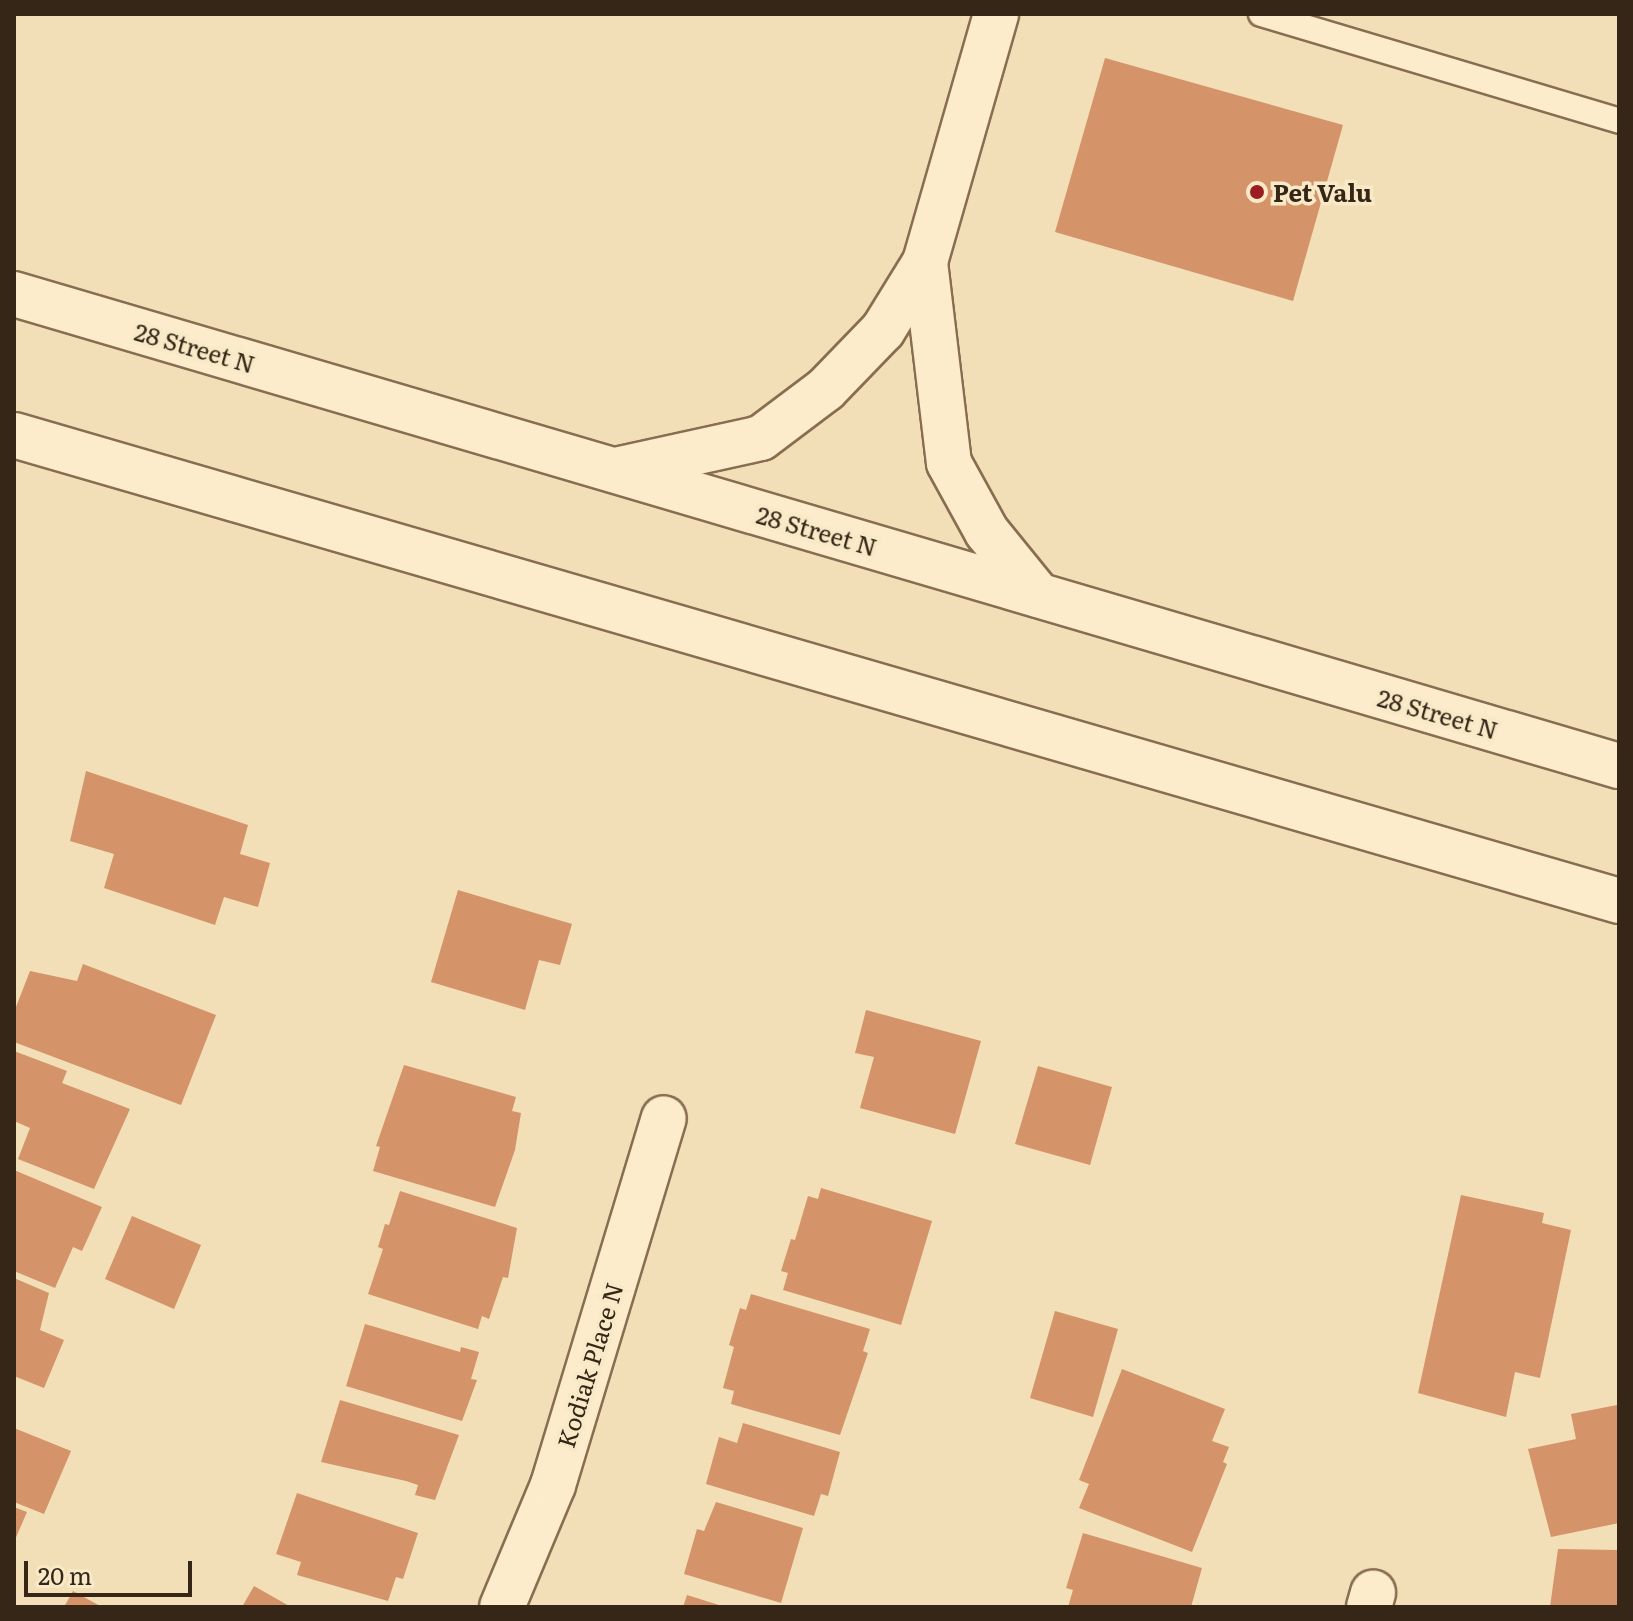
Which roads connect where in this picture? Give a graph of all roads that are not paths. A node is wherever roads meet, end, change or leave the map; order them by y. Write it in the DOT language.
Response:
graph roads {
  1 [pos="996,14"];
  2 [pos="1261,14"];
  3 [pos="1619,121"];
  4 [pos="925,262"];
  5 [pos="14,294"];
  6 [pos="14,317"];
  7 [pos="157,336"];
  8 [pos="14,435"];
  9 [pos="613,470"];
  10 [pos="1038,595"];
  11 [pos="1619,766"];
  12 [pos="1568,885"];
  13 [pos="1619,887"];
  14 [pos="1619,901"];
  15 [pos="664,1118"];
  16 [pos="502,1607"];
  1 -- 4 [label="main road"];
  2 -- 3 [label="lane"];
  4 -- 9 [label="main road"];
  4 -- 10 [label="main road"];
  5 -- 7 [label="main road, 28 Street N"];
  6 -- 7 [label="main road"];
  7 -- 9 [label="main road, 28 Street N"];
  8 -- 12 [label="main road"];
  9 -- 10 [label="main road, 28 Street N"];
  10 -- 11 [label="main road, 28 Street N"];
  12 -- 13 [label="main road"];
  12 -- 14 [label="main road"];
  15 -- 16 [label="main road, Kodiak Place N"];
}
